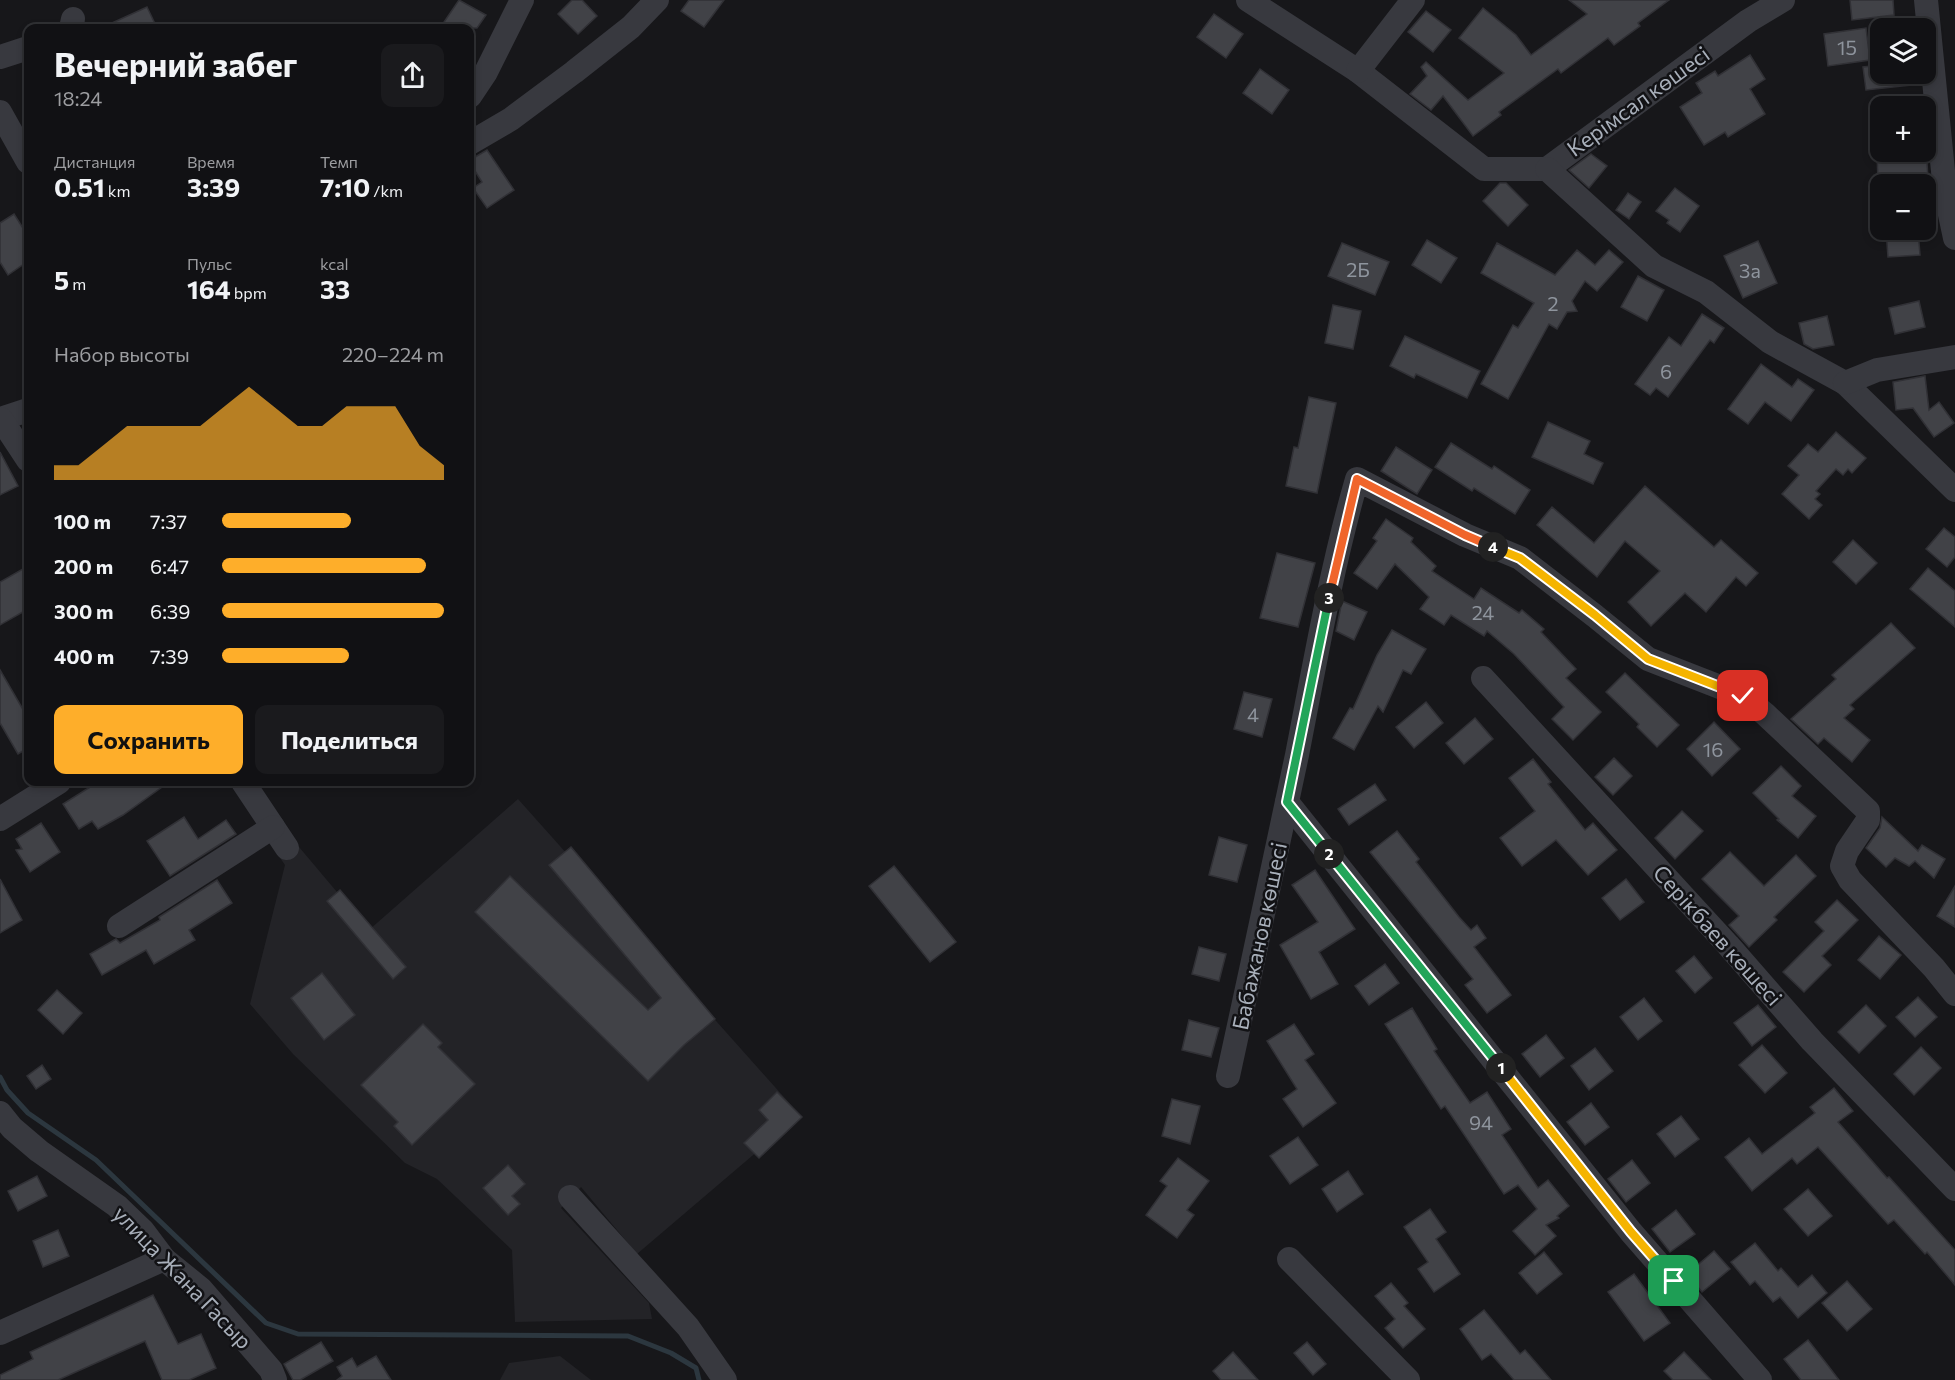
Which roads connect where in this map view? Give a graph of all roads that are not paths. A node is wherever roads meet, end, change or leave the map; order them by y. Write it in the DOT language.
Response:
graph roads {
  1 [pos="522,0"];
  2 [pos="657,0"];
  3 [pos="1413,0"];
  4 [pos="1783,0"];
  5 [pos="1926,0"];
  6 [pos="1254,2"];
  7 [pos="24,49"];
  8 [pos="0,57"];
  9 [pos="1358,71"];
  10 [pos="474,90"];
  11 [pos="0,112"];
  12 [pos="474,141"];
  13 [pos="24,155"];
  14 [pos="1547,169"];
  15 [pos="1955,238"];
  16 [pos="1955,357"];
  17 [pos="1845,383"];
  18 [pos="24,411"];
  19 [pos="1,419"];
  20 [pos="24,454"];
  21 [pos="1955,490"];
  22 [pos="1483,678"];
  23 [pos="53,786"];
  24 [pos="246,786"];
  25 [pos="1287,802"];
  26 [pos="0,819"];
  27 [pos="273,827"];
  28 [pos="287,848"];
  29 [pos="119,926"];
  30 [pos="1955,994"];
  31 [pos="1228,1076"];
  32 [pos="0,1113"];
  33 [pos="1955,1189"];
  34 [pos="570,1197"];
  35 [pos="164,1259"];
  36 [pos="1288,1259"];
  37 [pos="0,1333"];
  38 [pos="275,1380"];
  39 [pos="725,1380"];
  40 [pos="1408,1380"];
  41 [pos="1760,1380"];
  1 -- 10 [label="street"];
  2 -- 12 [label="street"];
  3 -- 9 [label="street"];
  4 -- 14 [label="street, Керімсал көшесі"];
  5 -- 15 [label="street"];
  6 -- 9 [label="street"];
  7 -- 8 [label="street"];
  9 -- 14 [label="street, Керімсал көшесі"];
  11 -- 13 [label="street"];
  14 -- 17 [label="street"];
  16 -- 17 [label="street"];
  17 -- 21 [label="street"];
  18 -- 19 [label="street"];
  19 -- 20 [label="street"];
  22 -- 33 [label="street, Серікбаев көшесі"];
  23 -- 26 [label="street"];
  24 -- 27 [label="street"];
  25 -- 30 [label="street, Бабажанов көшесі"];
  25 -- 31 [label="street, Бабажанов көшесі"];
  25 -- 41 [label="street"];
  27 -- 28 [label="street"];
  27 -- 29 [label="street"];
  32 -- 35 [label="street, улица Жана Гасыр"];
  34 -- 39 [label="street"];
  35 -- 37 [label="street"];
  35 -- 38 [label="street, улица Жана Гасыр"];
  36 -- 40 [label="street"];
}
